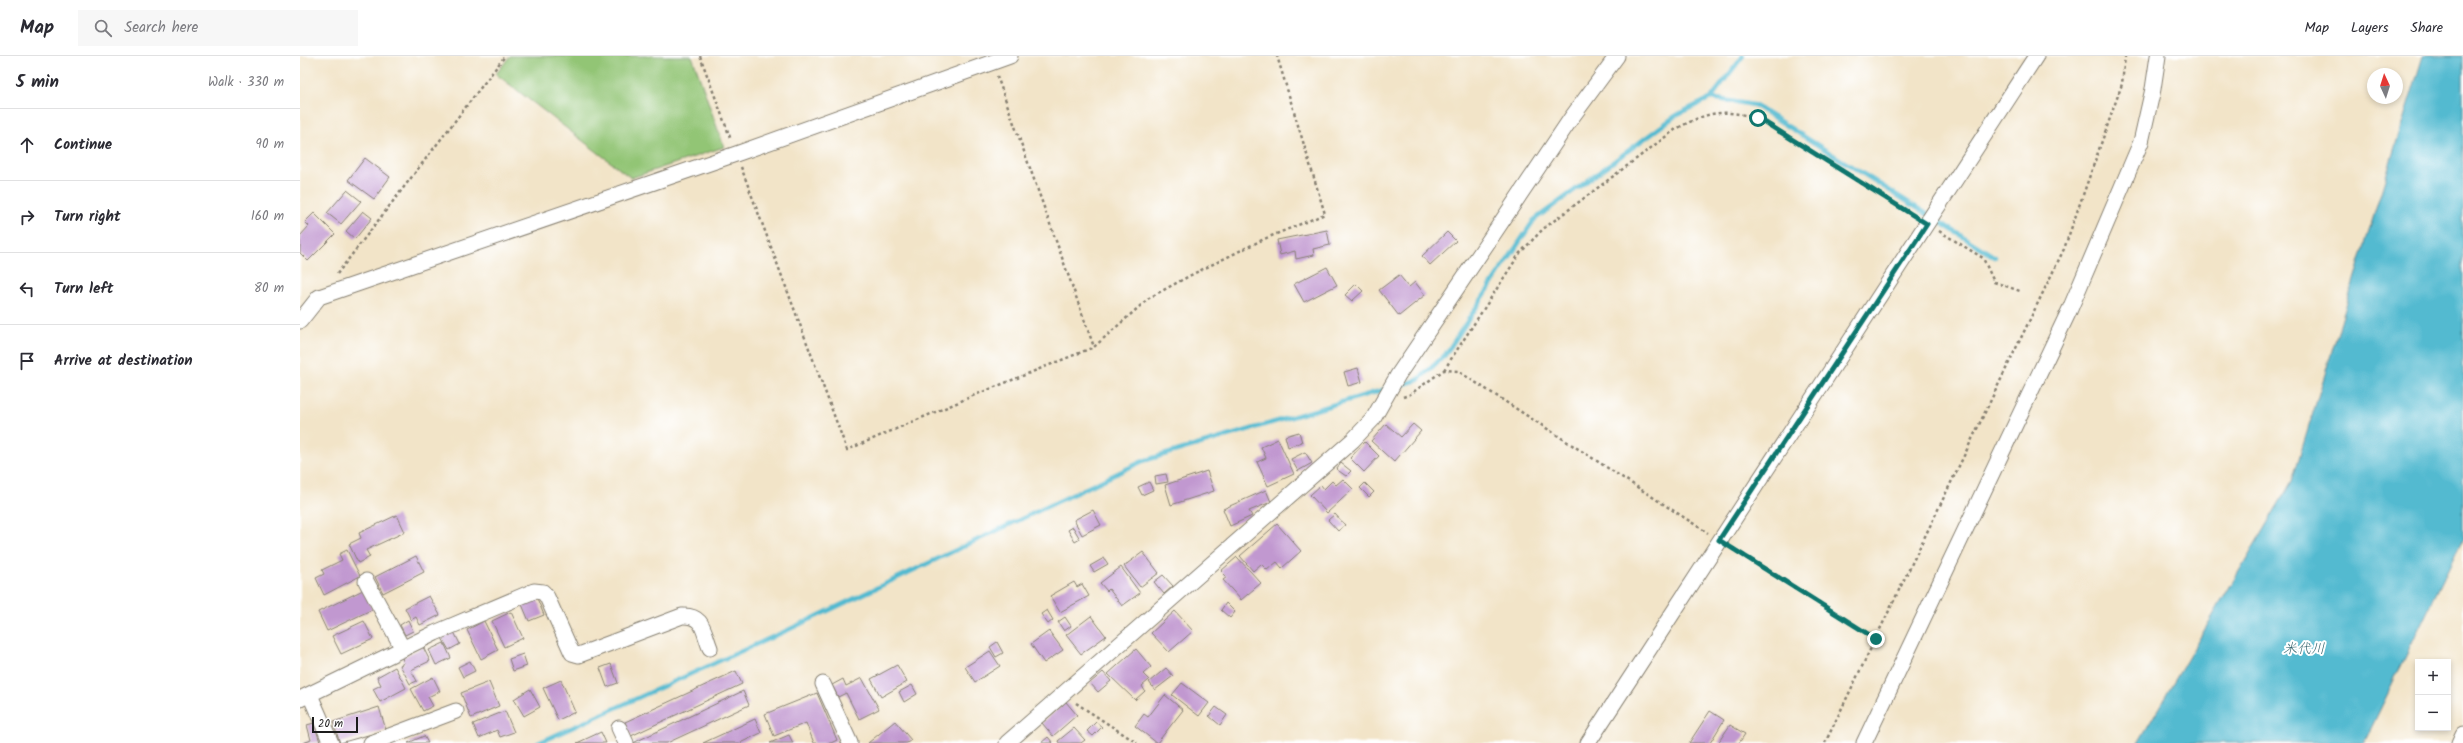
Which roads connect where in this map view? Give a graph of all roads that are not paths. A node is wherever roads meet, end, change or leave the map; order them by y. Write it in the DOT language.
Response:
graph roads {
  1 [pos="1010,56"];
  2 [pos="1617,56"];
  3 [pos="2036,56"];
  4 [pos="2158,56"];
  5 [pos="300,321"];
  6 [pos="366,581"];
  7 [pos="710,648"];
  8 [pos="403,649"];
  9 [pos="823,684"];
  10 [pos="305,697"];
  11 [pos="456,711"];
  12 [pos="619,728"];
  13 [pos="2463,734"];
  14 [pos="331,743"];
  15 [pos="371,743"];
  16 [pos="626,743"];
  17 [pos="850,743"];
  18 [pos="1007,743"];
  19 [pos="1588,743"];
  20 [pos="1864,743"];
  21 [pos="2459,743"];
  1 -- 5 [label="street"];
  2 -- 18 [label="street"];
  3 -- 19 [label="street"];
  4 -- 20 [label="street"];
  6 -- 8 [label="street"];
  7 -- 8 [label="street"];
  8 -- 10 [label="street"];
  9 -- 17 [label="street"];
  10 -- 14 [label="street"];
  11 -- 15 [label="street"];
  12 -- 16 [label="street"];
  13 -- 21 [label="street"];
}
